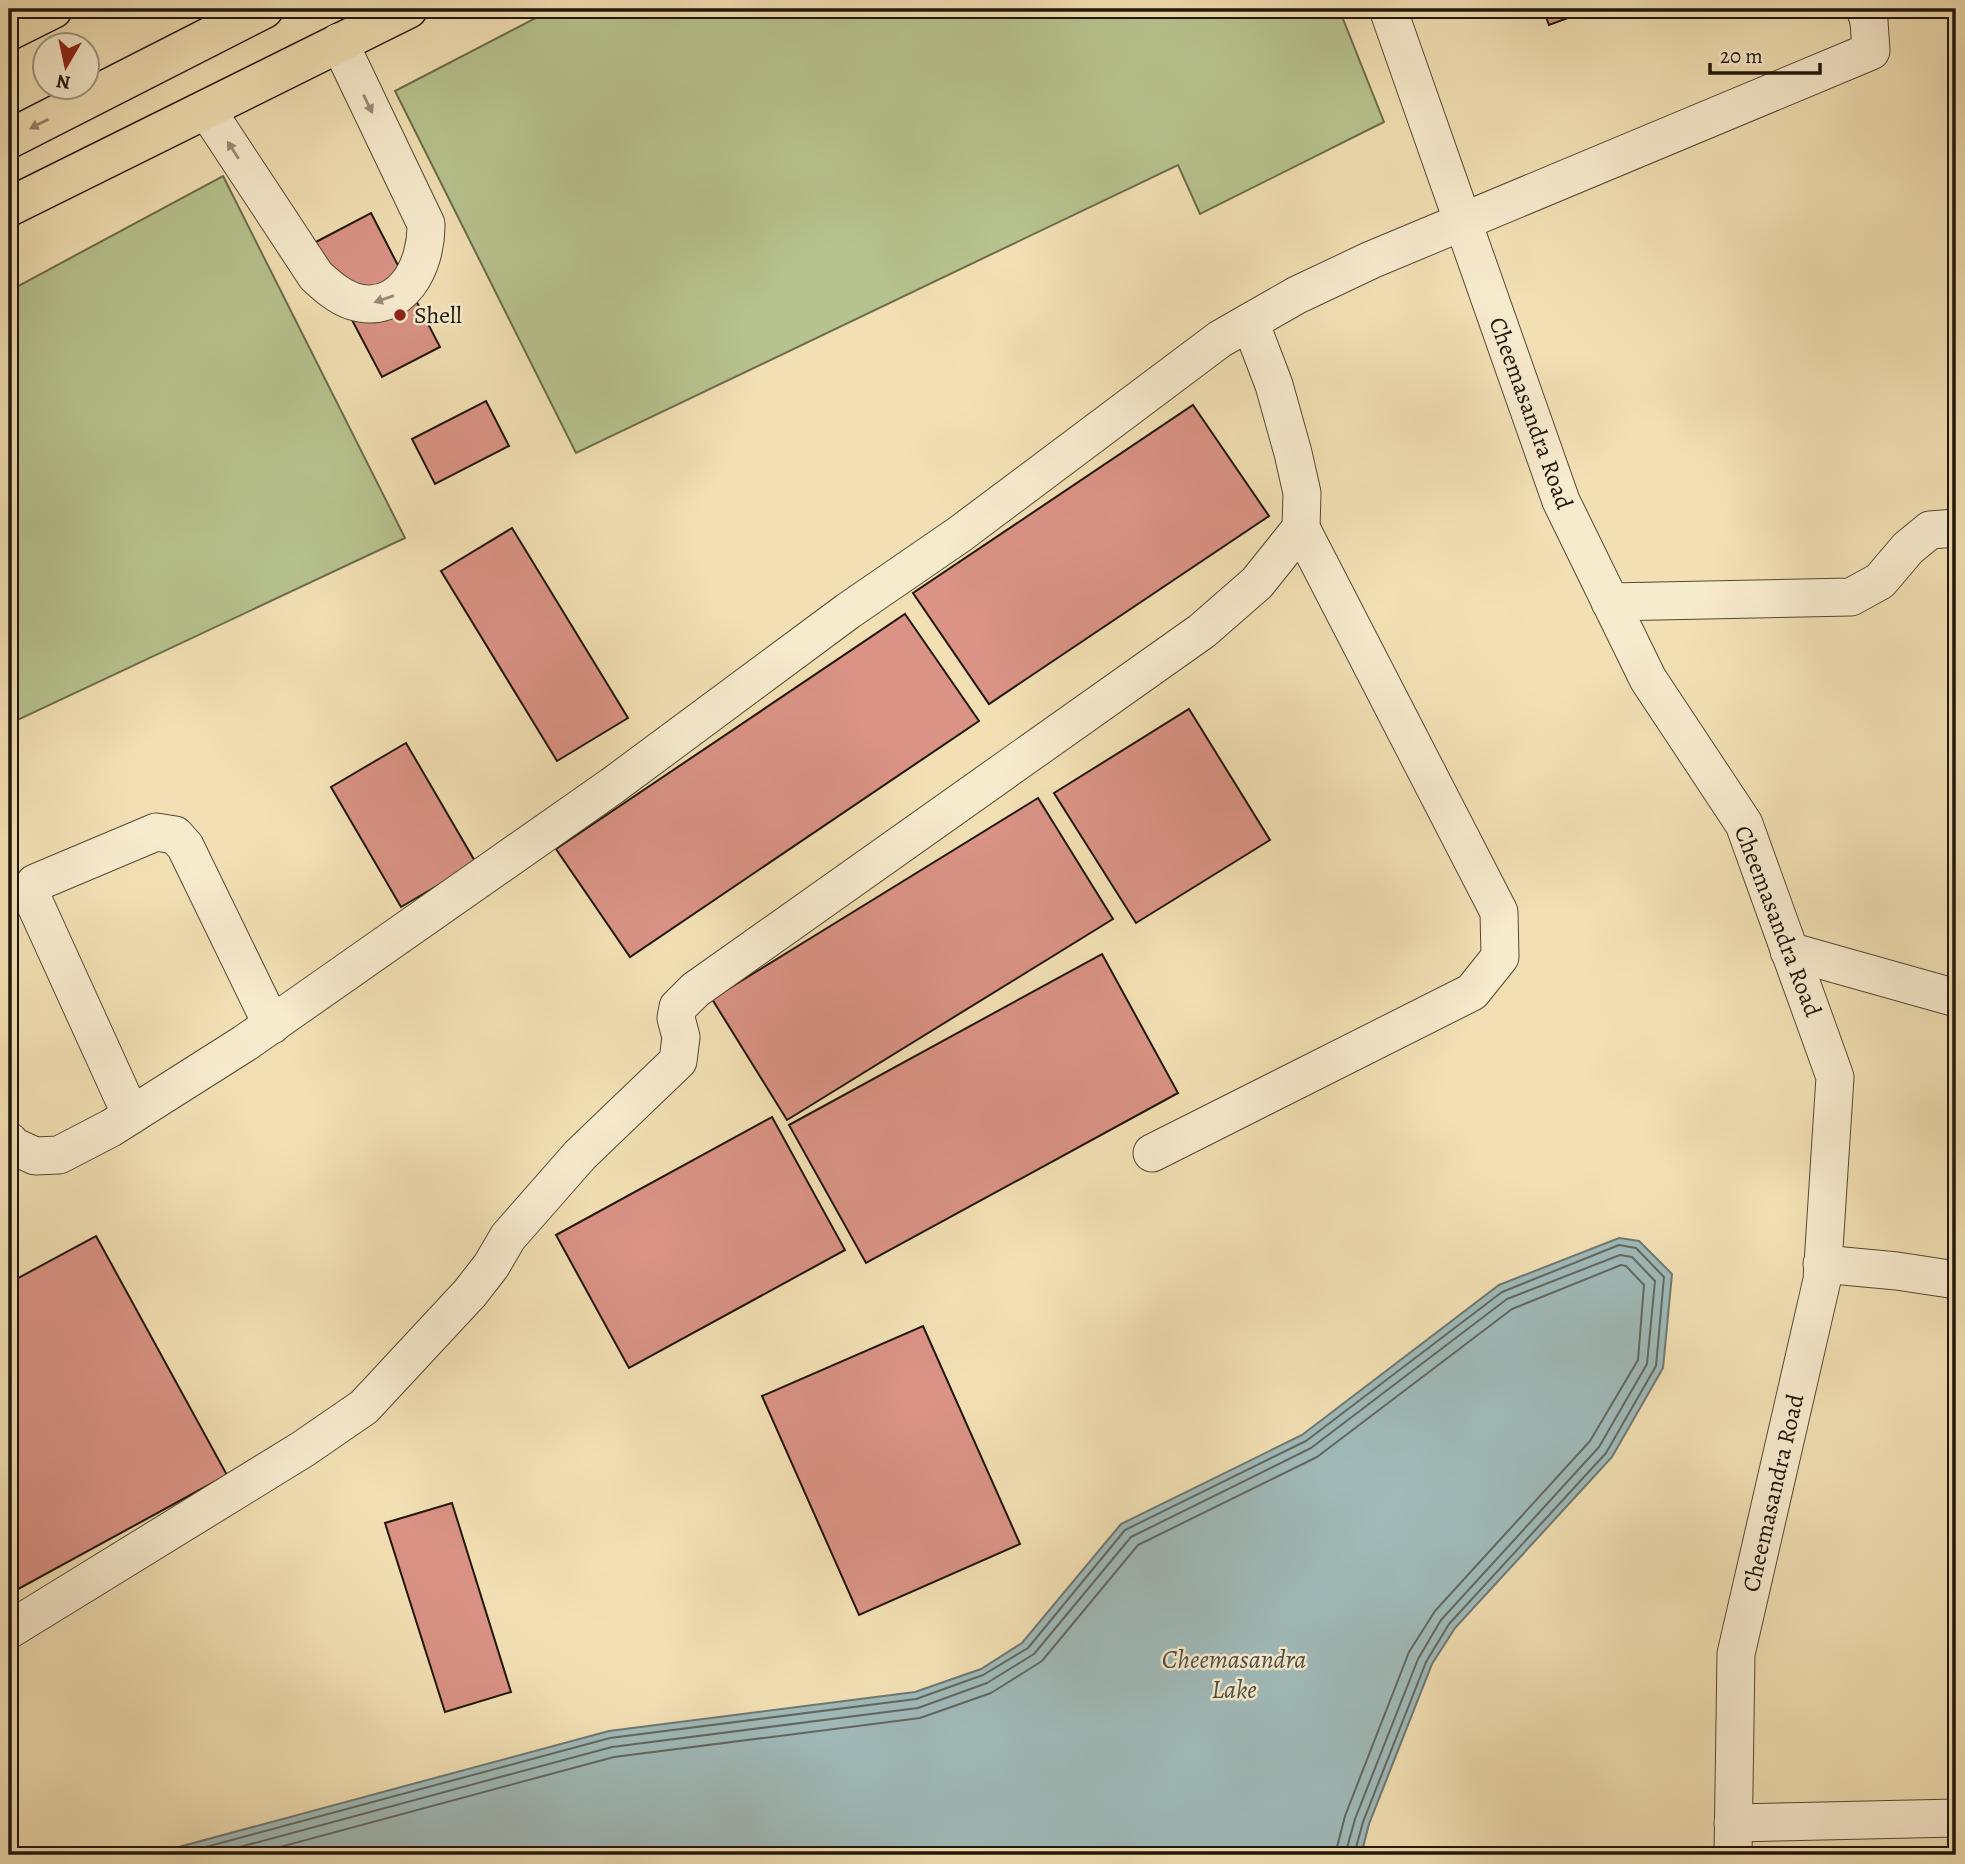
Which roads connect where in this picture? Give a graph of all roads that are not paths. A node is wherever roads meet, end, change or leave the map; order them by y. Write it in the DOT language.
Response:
graph roads {
  1 [pos="53,9"];
  2 [pos="264,9"];
  3 [pos="408,9"];
  4 [pos="1388,9"];
  5 [pos="1865,9"];
  6 [pos="9,31"];
  7 [pos="339,42"];
  8 [pos="206,108"];
  9 [pos="9,139"];
  10 [pos="9,207"];
  11 [pos="1462,221"];
  12 [pos="1251,322"];
  13 [pos="1301,528"];
  14 [pos="1956,528"];
  15 [pos="1610,602"];
  16 [pos="1789,951"];
  17 [pos="1956,998"];
  18 [pos="272,1025"];
  19 [pos="131,1115"];
  20 [pos="9,1141"];
  21 [pos="1152,1153"];
  22 [pos="1822,1264"];
  23 [pos="1956,1280"];
  24 [pos="9,1630"];
  25 [pos="1956,1818"];
  26 [pos="1733,1839"];
  1 -- 6 [label="main road"];
  2 -- 9 [label="main road, one-way"];
  3 -- 7 [label="main road"];
  4 -- 11 [label="street, Cheemasandra Road"];
  5 -- 11 [label="street"];
  7 -- 8 [label="main road"];
  7 -- 8 [label="street, one-way"];
  8 -- 10 [label="main road"];
  11 -- 12 [label="street"];
  11 -- 15 [label="street, Cheemasandra Road"];
  12 -- 13 [label="street"];
  12 -- 18 [label="street"];
  13 -- 21 [label="street"];
  13 -- 24 [label="street"];
  14 -- 15 [label="street"];
  15 -- 16 [label="street, Cheemasandra Road"];
  16 -- 17 [label="street"];
  16 -- 22 [label="street, Cheemasandra Road"];
  18 -- 19 [label="street"];
  18 -- 19 [label="street"];
  19 -- 20 [label="street"];
  22 -- 23 [label="street"];
  22 -- 26 [label="street, Cheemasandra Road"];
  25 -- 26 [label="street"];
}
